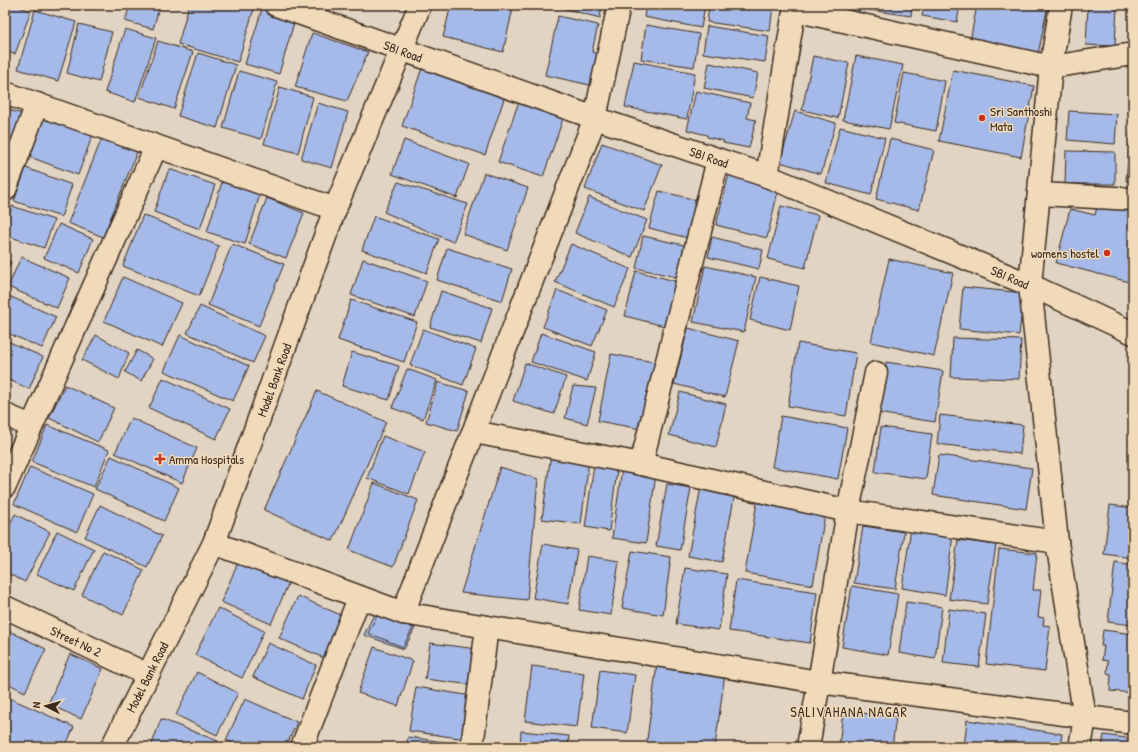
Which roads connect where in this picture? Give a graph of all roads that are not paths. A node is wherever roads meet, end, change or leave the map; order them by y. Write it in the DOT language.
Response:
graph roads {
  1 [pos="276,5"];
  2 [pos="420,5"];
  3 [pos="619,5"];
  4 [pos="1061,5"];
  5 [pos="794,7"];
  6 [pos="401,51"];
  7 [pos="1133,54"];
  8 [pos="1051,67"];
  9 [pos="5,93"];
  10 [pos="37,104"];
  11 [pos="595,118"];
  12 [pos="156,146"];
  13 [pos="718,160"];
  14 [pos="767,176"];
  15 [pos="5,190"];
  16 [pos="1040,194"];
  17 [pos="1133,199"];
  18 [pos="335,209"];
  19 [pos="1030,285"];
  20 [pos="1133,333"];
  21 [pos="876,373"];
  22 [pos="5,415"];
  23 [pos="31,426"];
  24 [pos="474,432"];
  25 [pos="641,464"];
  26 [pos="5,486"];
  27 [pos="848,511"];
  28 [pos="1057,542"];
  29 [pos="214,543"];
  30 [pos="359,598"];
  31 [pos="5,608"];
  32 [pos="403,613"];
  33 [pos="487,627"];
  34 [pos="148,675"];
  35 [pos="819,682"];
  36 [pos="1085,718"];
  37 [pos="1133,724"];
  38 [pos="112,747"];
  39 [pos="302,747"];
  40 [pos="472,747"];
  41 [pos="808,747"];
  42 [pos="1080,747"];
  1 -- 6 [label="street, SBI Road"];
  2 -- 6 [label="street, Model Bank Road"];
  3 -- 11 [label="street"];
  4 -- 8 [label="street"];
  5 -- 8 [label="street"];
  5 -- 14 [label="street"];
  6 -- 11 [label="street, SBI Road"];
  6 -- 18 [label="street, Model Bank Road"];
  7 -- 8 [label="street"];
  8 -- 16 [label="street"];
  9 -- 10 [label="street"];
  10 -- 12 [label="street"];
  10 -- 15 [label="street"];
  11 -- 13 [label="street, SBI Road"];
  11 -- 24 [label="street"];
  12 -- 18 [label="street"];
  12 -- 23 [label="street"];
  13 -- 14 [label="street, SBI Road"];
  13 -- 25 [label="street"];
  14 -- 19 [label="street, SBI Road"];
  16 -- 17 [label="street"];
  16 -- 19 [label="street"];
  18 -- 29 [label="street, Model Bank Road"];
  19 -- 20 [label="street, SBI Road"];
  19 -- 28 [label="street"];
  21 -- 27 [label="street"];
  22 -- 23 [label="street"];
  23 -- 26 [label="street"];
  24 -- 25 [label="street"];
  24 -- 32 [label="street"];
  25 -- 27 [label="street"];
  27 -- 28 [label="street"];
  27 -- 35 [label="street"];
  28 -- 36 [label="street"];
  29 -- 30 [label="street"];
  29 -- 34 [label="street, Model Bank Road"];
  30 -- 32 [label="street"];
  30 -- 39 [label="street"];
  31 -- 34 [label="street, Street No 2"];
  32 -- 33 [label="street"];
  33 -- 35 [label="street"];
  33 -- 40 [label="street"];
  34 -- 38 [label="street, Model Bank Road"];
  35 -- 36 [label="street"];
  35 -- 41 [label="street"];
  36 -- 37 [label="street"];
  36 -- 42 [label="street"];
}
